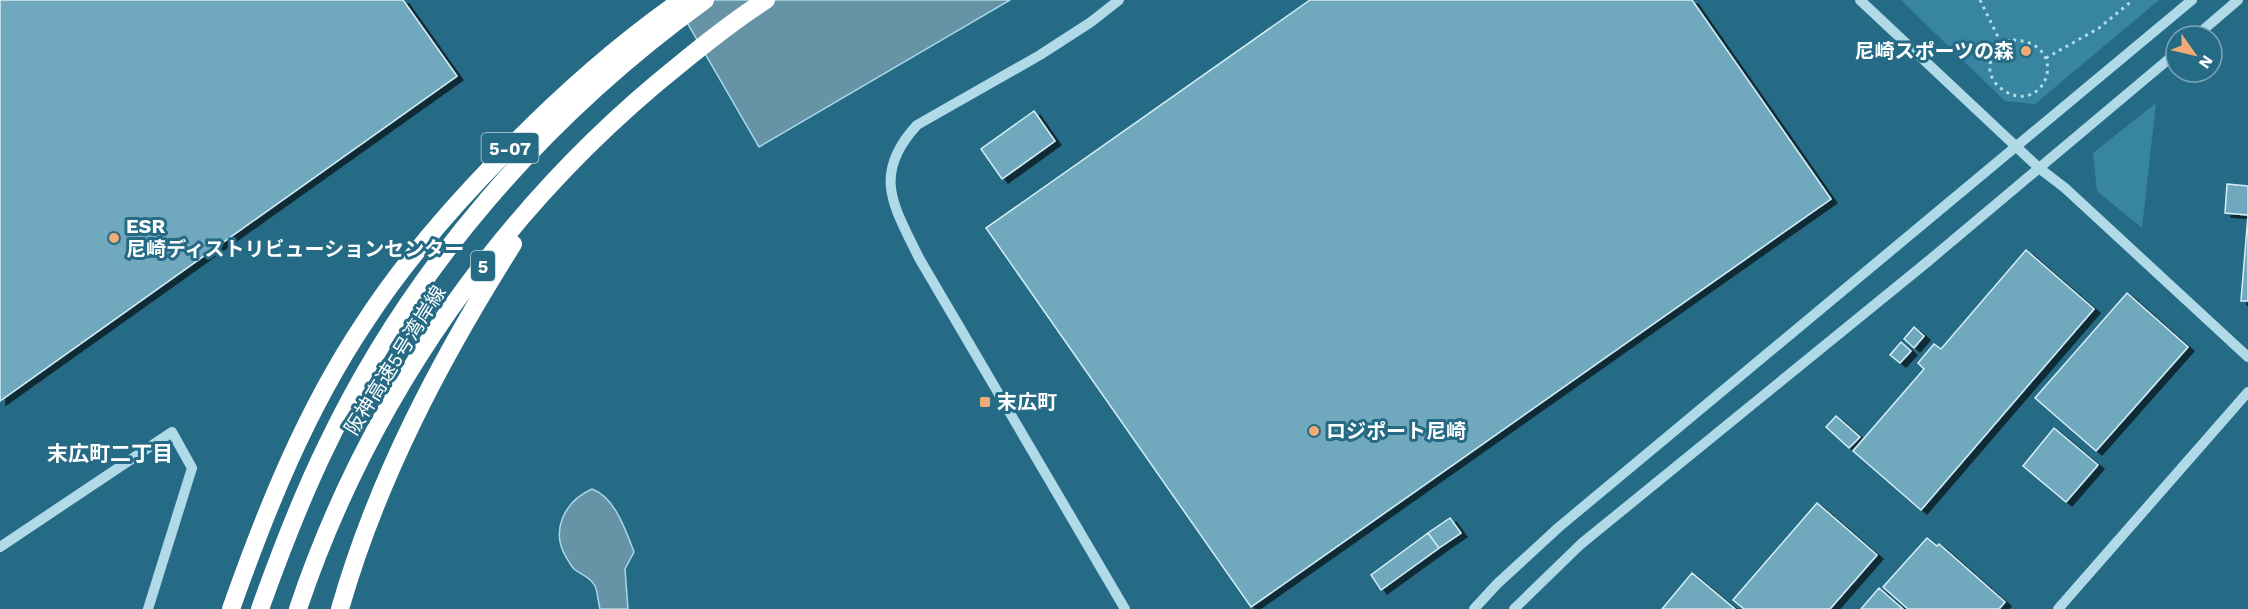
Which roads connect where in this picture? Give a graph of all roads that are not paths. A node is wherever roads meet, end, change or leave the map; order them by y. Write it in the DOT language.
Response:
graph roads {
  1 [pos="682,0"];
  2 [pos="705,0"];
  3 [pos="766,0"];
  4 [pos="1119,0"];
  5 [pos="1860,0"];
  6 [pos="2192,0"];
  7 [pos="2238,0"];
  8 [pos="2210,24"];
  9 [pos="2164,63"];
  10 [pos="598,134"];
  11 [pos="2016,146"];
  12 [pos="2039,168"];
  13 [pos="2248,357"];
  14 [pos="2248,392"];
  15 [pos="0,547"];
  16 [pos="148,609"];
  17 [pos="231,609"];
  18 [pos="260,609"];
  19 [pos="298,609"];
  20 [pos="340,609"];
  21 [pos="1125,609"];
  22 [pos="1474,609"];
  23 [pos="1514,609"];
  24 [pos="2058,609"];
  1 -- 17 [label="highway, 5-07"];
  2 -- 18 [label="highway, 阪神高速5号湾岸線 / 5"];
  3 -- 10 [label="highway, 阪神高速5号湾岸線 / 5"];
  4 -- 21 [label="street"];
  5 -- 11 [label="street"];
  6 -- 11 [label="street"];
  7 -- 8 [label="street"];
  9 -- 12 [label="street"];
  10 -- 19 [label="highway, 阪神高速5号湾岸線 / 5"];
  10 -- 20 [label="highway, 5-07"];
  11 -- 12 [label="street"];
  11 -- 22 [label="street"];
  12 -- 13 [label="street"];
  12 -- 23 [label="street"];
  14 -- 24 [label="street"];
  15 -- 16 [label="street"];
}
